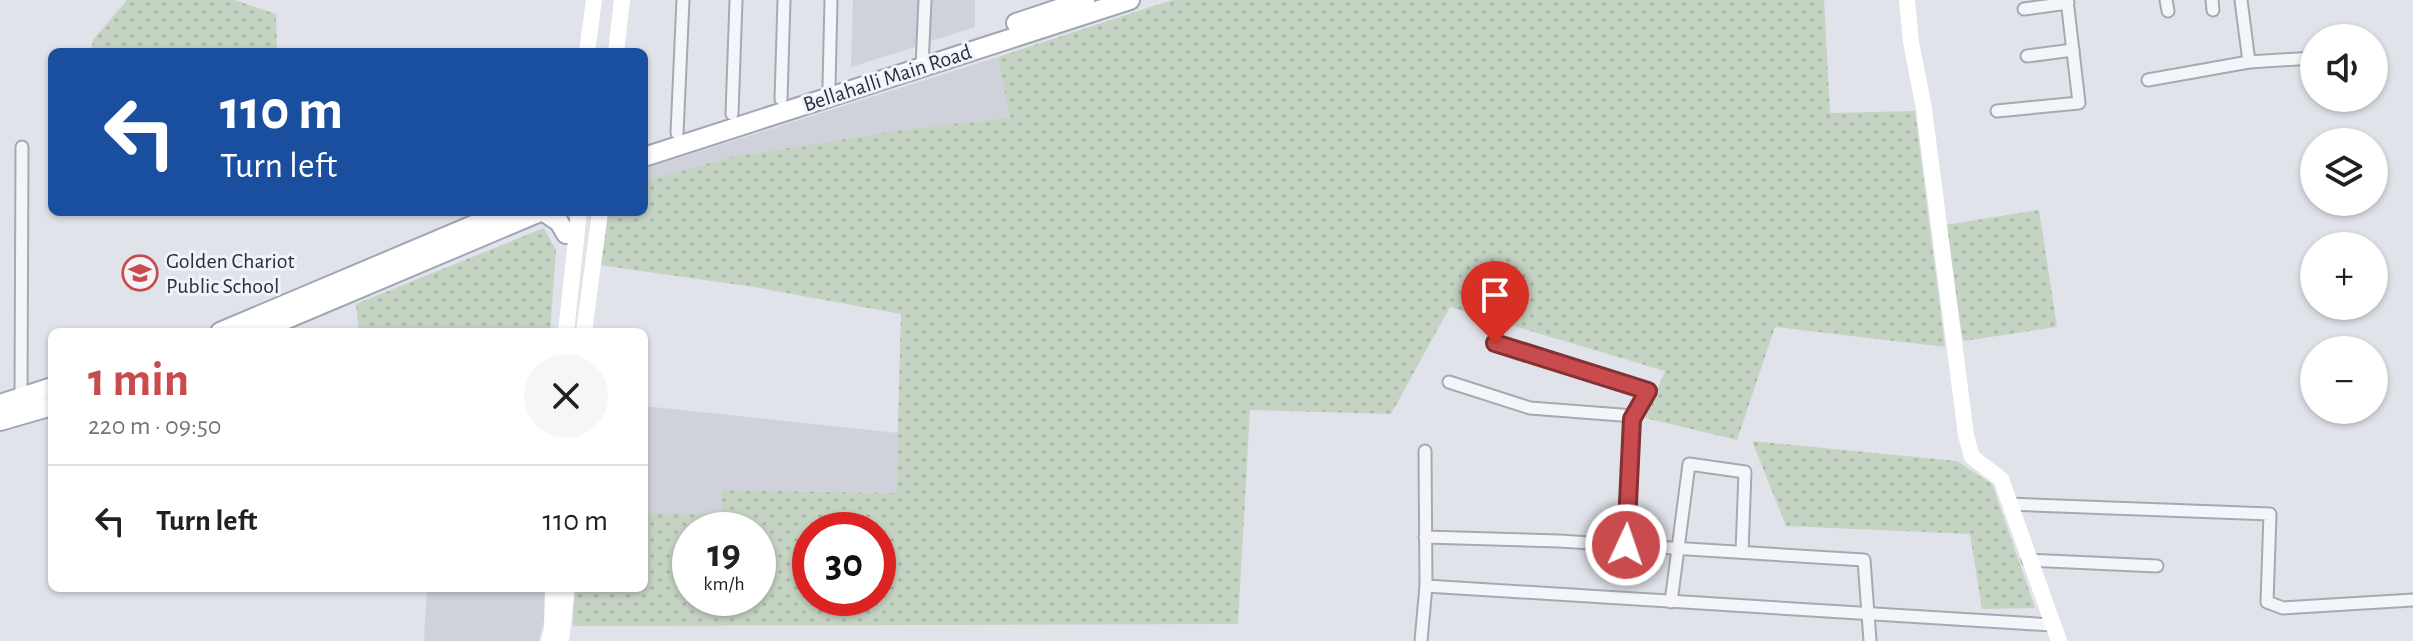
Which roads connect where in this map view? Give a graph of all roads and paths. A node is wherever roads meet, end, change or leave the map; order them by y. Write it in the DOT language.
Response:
graph roads {
  1 [pos="594,0"];
  2 [pos="602,0"];
  3 [pos="613,0"];
  4 [pos="622,0"];
  5 [pos="683,0"];
  6 [pos="736,0"];
  7 [pos="784,0"];
  8 [pos="831,0"];
  9 [pos="925,0"];
  10 [pos="1085,0"];
  11 [pos="1130,0"];
  12 [pos="1907,0"];
  13 [pos="2241,0"];
  14 [pos="2068,1"];
  15 [pos="2024,9"];
  16 [pos="588,48"];
  17 [pos="597,48"];
  18 [pos="607,48"];
  19 [pos="616,48"];
  20 [pos="2073,50"];
  21 [pos="2027,56"];
  22 [pos="2300,59"];
  23 [pos="922,61"];
  24 [pos="2249,62"];
  25 [pos="2148,80"];
  26 [pos="829,86"];
  27 [pos="781,99"];
  28 [pos="1997,111"];
  29 [pos="732,114"];
  30 [pos="677,133"];
  31 [pos="22,147"];
  32 [pos="648,147"];
  33 [pos="648,148"];
  34 [pos="495,216"];
  35 [pos="532,216"];
  36 [pos="549,216"];
  37 [pos="568,216"];
  38 [pos="579,216"];
  39 [pos="588,216"];
  40 [pos="599,216"];
  41 [pos="566,234"];
  42 [pos="229,328"];
  43 [pos="266,328"];
  44 [pos="567,328"];
  45 [pos="567,328"];
  46 [pos="568,328"];
  47 [pos="585,328"];
  48 [pos="1495,343"];
  49 [pos="1449,382"];
  50 [pos="48,388"];
  51 [pos="21,397"];
  52 [pos="0,404"];
  53 [pos="48,407"];
  54 [pos="1634,416"];
  55 [pos="0,421"];
  56 [pos="1425,451"];
  57 [pos="2009,504"];
  58 [pos="1425,537"];
  59 [pos="1626,545"];
  60 [pos="1680,549"];
  61 [pos="1742,552"];
  62 [pos="2028,560"];
  63 [pos="2157,566"];
  64 [pos="1426,586"];
  65 [pos="553,592"];
  66 [pos="567,592"];
  67 [pos="2413,600"];
  68 [pos="1671,602"];
  69 [pos="1870,614"];
  70 [pos="2052,625"];
  71 [pos="549,641"];
  72 [pos="561,641"];
  73 [pos="1421,641"];
  74 [pos="1870,641"];
  75 [pos="2059,641"];
  1 -- 16 [label="main road"];
  2 -- 17 [label="main road"];
  3 -- 18 [label="main road"];
  4 -- 19 [label="main road"];
  5 -- 30 [label="street"];
  6 -- 29 [label="street"];
  7 -- 27 [label="street"];
  8 -- 26 [label="street"];
  9 -- 23 [label="street"];
  10 -- 23 [label="main road, Bellahalli Main Road"];
  11 -- 23 [label="main road, Bellahalli Main Road"];
  12 -- 57 [label="main road"];
  13 -- 24 [label="street"];
  14 -- 15 [label="street"];
  14 -- 20 [label="street"];
  20 -- 21 [label="street"];
  20 -- 28 [label="street"];
  22 -- 24 [label="street"];
  23 -- 26 [label="main road, Bellahalli Main Road"];
  23 -- 33 [label="main road, Bellahalli Main Road"];
  24 -- 25 [label="street"];
  26 -- 27 [label="main road, Bellahalli Main Road"];
  27 -- 29 [label="main road, Bellahalli Main Road"];
  29 -- 30 [label="main road, Bellahalli Main Road"];
  30 -- 32 [label="main road, Bellahalli Main Road"];
  31 -- 51 [label="street"];
  34 -- 42 [label="main road"];
  35 -- 43 [label="main road"];
  36 -- 41 [label="main road"];
  37 -- 41 [label="main road"];
  38 -- 45 [label="main road"];
  39 -- 46 [label="main road"];
  40 -- 47 [label="main road"];
  41 -- 44 [label="main road"];
  48 -- 54 [label="street"];
  49 -- 54 [label="street"];
  50 -- 51 [label="main road"];
  51 -- 52 [label="main road"];
  53 -- 55 [label="main road"];
  54 -- 59 [label="street"];
  56 -- 58 [label="street"];
  57 -- 62 [label="main road"];
  57 -- 67 [label="street"];
  58 -- 59 [label="street"];
  58 -- 64 [label="street"];
  59 -- 60 [label="street"];
  60 -- 61 [label="street"];
  60 -- 61 [label="street"];
  60 -- 68 [label="street"];
  61 -- 69 [label="street"];
  62 -- 63 [label="street"];
  62 -- 70 [label="main road"];
  64 -- 68 [label="street"];
  64 -- 73 [label="street"];
  65 -- 71 [label="main road"];
  66 -- 72 [label="main road"];
  68 -- 69 [label="street"];
  69 -- 70 [label="street"];
  69 -- 74 [label="street"];
  70 -- 75 [label="main road"];
}
